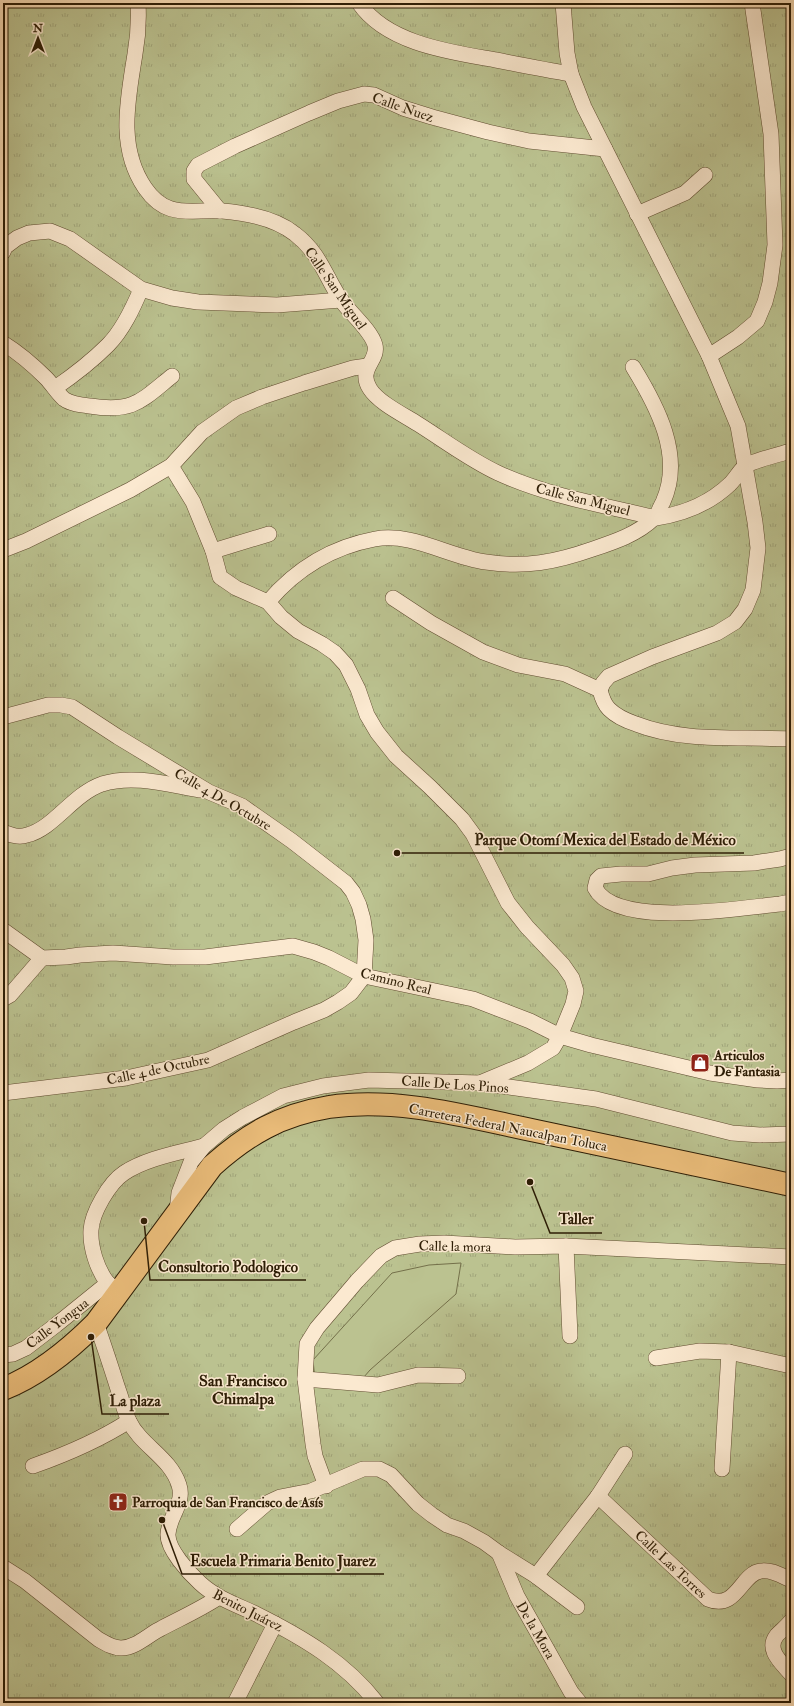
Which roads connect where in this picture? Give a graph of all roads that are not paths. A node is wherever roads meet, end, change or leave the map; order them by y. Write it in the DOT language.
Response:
graph roads {
  1 [pos="138,3"];
  2 [pos="359,3"];
  3 [pos="563,3"];
  4 [pos="752,3"];
  5 [pos="571,74"];
  6 [pos="605,149"];
  7 [pos="705,175"];
  8 [pos="220,211"];
  9 [pos="637,214"];
  10 [pos="3,252"];
  11 [pos="141,289"];
  12 [pos="341,300"];
  13 [pos="3,343"];
  14 [pos="709,356"];
  15 [pos="367,366"];
  16 [pos="633,367"];
  17 [pos="172,376"];
  18 [pos="55,388"];
  19 [pos="791,451"];
  20 [pos="171,466"];
  21 [pos="745,466"];
  22 [pos="656,518"];
  23 [pos="269,534"];
  24 [pos="3,550"];
  25 [pos="213,551"];
  26 [pos="393,598"];
  27 [pos="268,602"];
  28 [pos="600,690"];
  29 [pos="3,717"];
  30 [pos="791,739"];
  31 [pos="209,792"];
  32 [pos="3,832"];
  33 [pos="791,856"];
  34 [pos="791,902"];
  35 [pos="3,930"];
  36 [pos="42,958"];
  37 [pos="364,976"];
  38 [pos="3,999"];
  39 [pos="560,1036"];
  40 [pos="791,1080"];
  41 [pos="480,1083"];
  42 [pos="3,1093"];
  43 [pos="791,1134"];
  44 [pos="204,1146"];
  45 [pos="791,1185"];
  46 [pos="176,1212"];
  47 [pos="566,1246"];
  48 [pos="791,1257"];
  49 [pos="114,1287"];
  50 [pos="96,1323"];
  51 [pos="570,1336"];
  52 [pos="730,1352"];
  53 [pos="3,1355"];
  54 [pos="656,1358"];
  55 [pos="791,1366"];
  56 [pos="458,1376"];
  57 [pos="305,1380"];
  58 [pos="3,1389"];
  59 [pos="129,1421"];
  60 [pos="625,1454"];
  61 [pos="33,1466"];
  62 [pos="722,1469"];
  63 [pos="326,1486"];
  64 [pos="598,1496"];
  65 [pos="237,1528"];
  66 [pos="499,1553"];
  67 [pos="3,1567"];
  68 [pos="536,1576"];
  69 [pos="791,1580"];
  70 [pos="219,1597"];
  71 [pos="577,1607"];
  72 [pos="791,1621"];
  73 [pos="274,1624"];
  74 [pos="791,1674"];
  75 [pos="235,1703"];
  76 [pos="376,1703"];
  77 [pos="580,1703"];
  1 -- 8 [label="street, Calle San Miguel"];
  2 -- 5 [label="street"];
  3 -- 5 [label="street"];
  4 -- 14 [label="street"];
  5 -- 6 [label="street"];
  6 -- 8 [label="street, Calle Nuez"];
  6 -- 9 [label="street"];
  7 -- 9 [label="street"];
  8 -- 12 [label="street, Calle San Miguel"];
  9 -- 14 [label="street"];
  10 -- 11 [label="street"];
  11 -- 12 [label="street"];
  11 -- 18 [label="street"];
  12 -- 15 [label="street, Calle San Miguel"];
  13 -- 18 [label="street"];
  14 -- 21 [label="street"];
  15 -- 20 [label="street"];
  15 -- 22 [label="street, Calle San Miguel"];
  16 -- 22 [label="street"];
  17 -- 18 [label="street"];
  19 -- 21 [label="street"];
  20 -- 24 [label="street"];
  20 -- 25 [label="street"];
  21 -- 22 [label="street, Calle San Miguel"];
  21 -- 28 [label="street"];
  22 -- 27 [label="street"];
  23 -- 25 [label="street"];
  25 -- 27 [label="street"];
  26 -- 28 [label="street"];
  27 -- 39 [label="street"];
  28 -- 30 [label="street"];
  29 -- 31 [label="street, Calle 4 De Octubre"];
  31 -- 32 [label="street"];
  31 -- 37 [label="street, Calle 4 De Octubre"];
  33 -- 34 [label="street"];
  35 -- 36 [label="street"];
  36 -- 37 [label="street, Camino Real"];
  36 -- 38 [label="street"];
  37 -- 39 [label="street, Camino Real"];
  37 -- 42 [label="street, Calle 4 de Octubre"];
  39 -- 40 [label="street, Camino Real"];
  39 -- 41 [label="street"];
  41 -- 43 [label="street, Calle De Los Pinos"];
  41 -- 44 [label="street, Calle De Los Pinos"];
  44 -- 46 [label="street, Calle De Los Pinos"];
  44 -- 49 [label="street"];
  45 -- 46 [label="main road, Carretera Federal Naucalpan Toluca"];
  46 -- 49 [label="main road, Carretera Federal Naucalpan Toluca"];
  47 -- 48 [label="street, Calle la mora"];
  47 -- 51 [label="street"];
  47 -- 57 [label="street, Calle la mora"];
  49 -- 50 [label="main road, Carretera Federal Naucalpan Toluca"];
  49 -- 53 [label="street, Calle Yongua"];
  50 -- 58 [label="main road, Carretera Federal Naucalpan Toluca"];
  50 -- 59 [label="street, Benito Juárez"];
  52 -- 54 [label="street"];
  52 -- 55 [label="street"];
  52 -- 62 [label="street"];
  56 -- 57 [label="street"];
  57 -- 63 [label="street, Calle la mora"];
  59 -- 61 [label="street"];
  59 -- 70 [label="street, Benito Juárez"];
  60 -- 64 [label="street"];
  63 -- 65 [label="street"];
  63 -- 66 [label="street"];
  64 -- 68 [label="street"];
  64 -- 69 [label="street, Calle Las Torres"];
  66 -- 68 [label="street"];
  66 -- 77 [label="street, De la Mora"];
  67 -- 70 [label="street"];
  68 -- 71 [label="street"];
  70 -- 73 [label="street, Benito Juárez"];
  72 -- 74 [label="street"];
  73 -- 75 [label="street"];
  73 -- 76 [label="street, Benito Juárez"];
}
